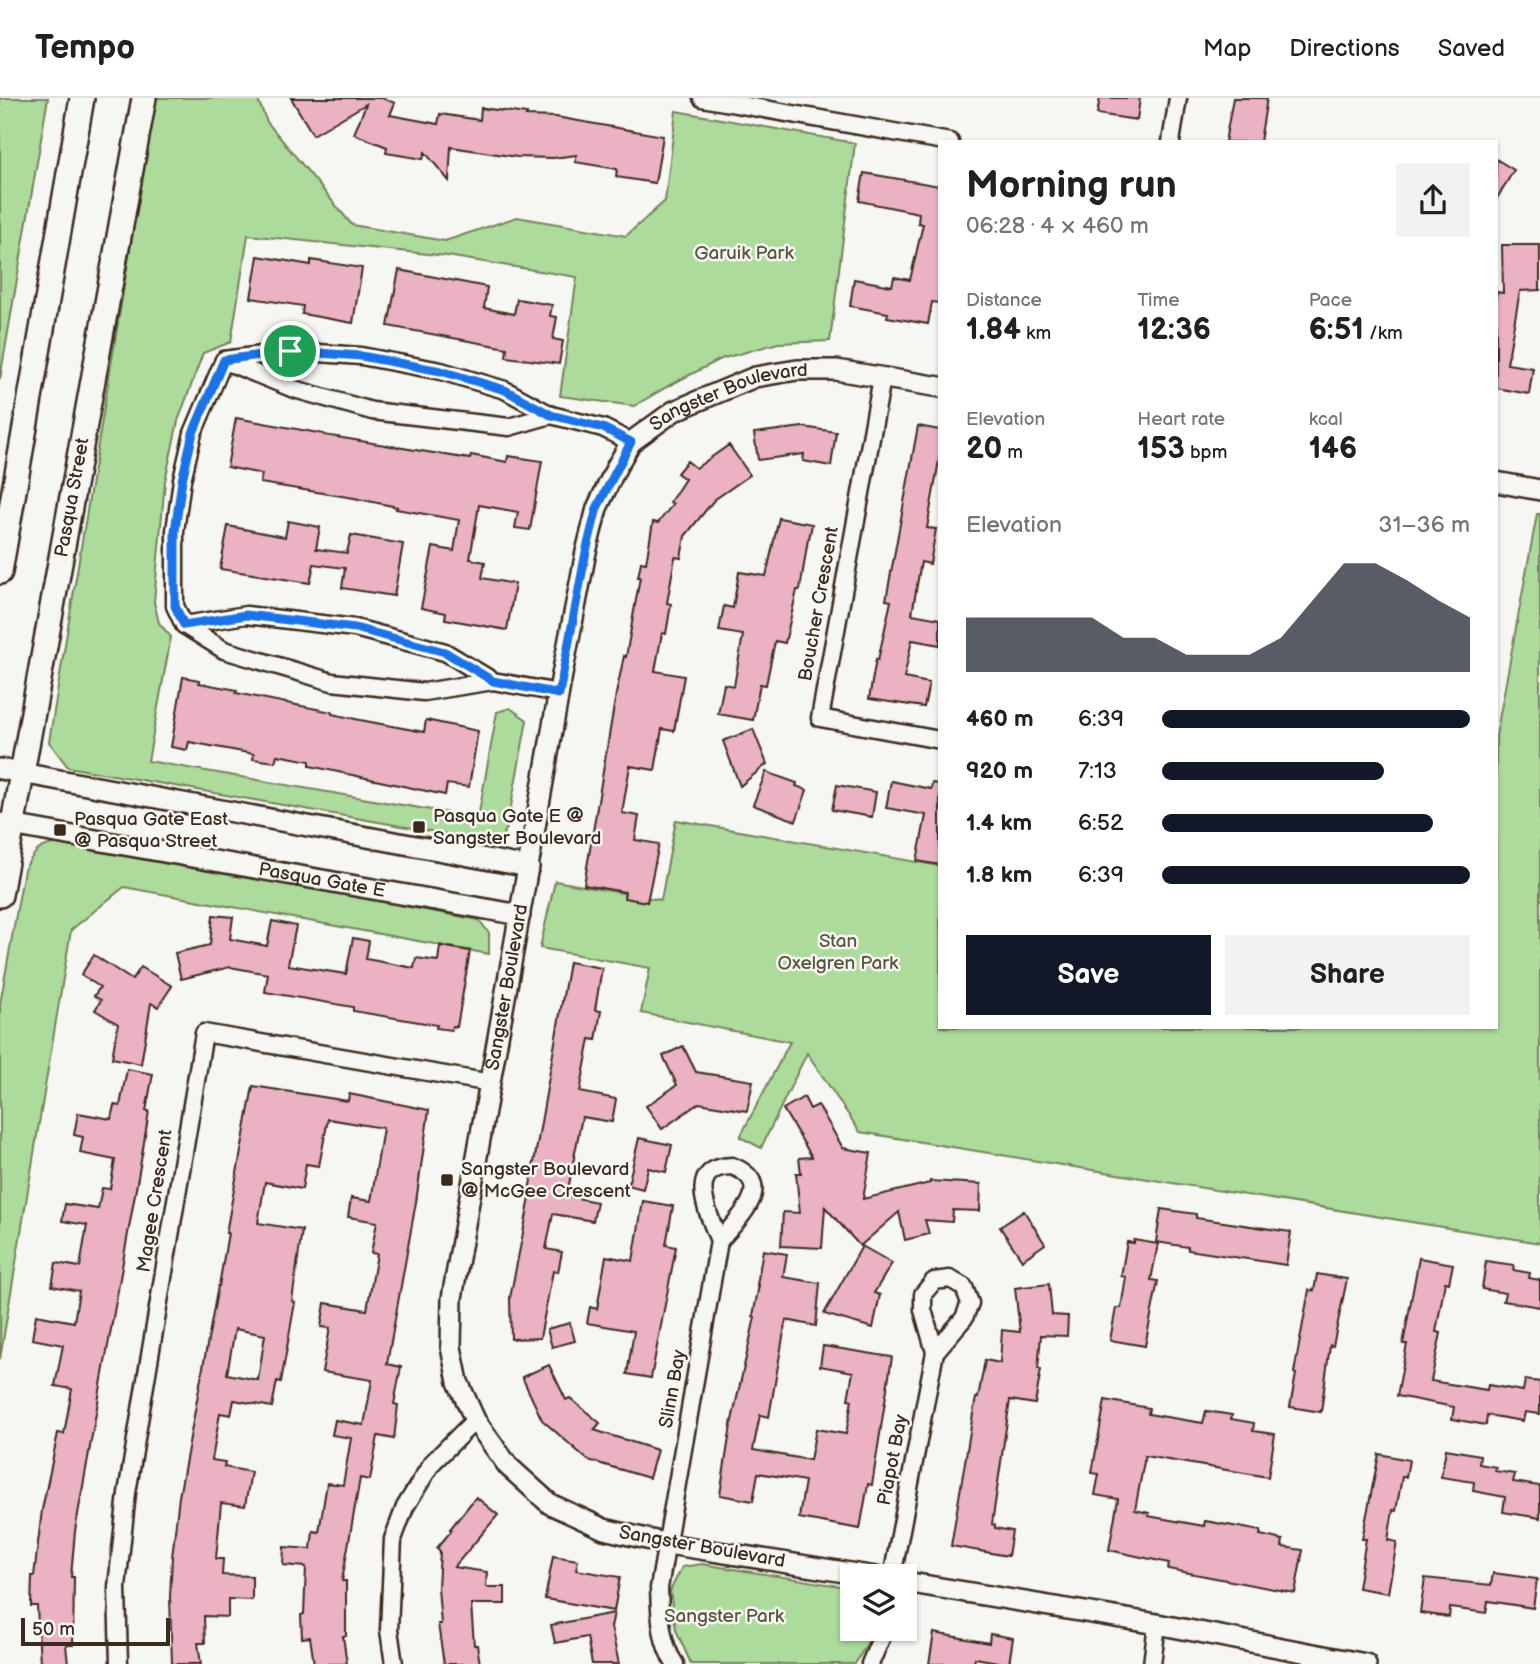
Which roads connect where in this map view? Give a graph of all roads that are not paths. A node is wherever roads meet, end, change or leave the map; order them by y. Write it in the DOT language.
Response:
graph roads {
  1 [pos="82,98"];
  2 [pos="144,98"];
  3 [pos="702,98"];
  4 [pos="1178,98"];
  5 [pos="939,140"];
  6 [pos="1171,140"];
  7 [pos="224,360"];
  8 [pos="882,378"];
  9 [pos="938,387"];
  10 [pos="551,415"];
  11 [pos="631,442"];
  12 [pos="1498,482"];
  13 [pos="1540,490"];
  14 [pos="0,572"];
  15 [pos="184,625"];
  16 [pos="493,681"];
  17 [pos="559,694"];
  18 [pos="938,740"];
  19 [pos="11,771"];
  20 [pos="6,825"];
  21 [pos="528,867"];
  22 [pos="0,895"];
  23 [pos="520,915"];
  24 [pos="491,1083"];
  25 [pos="719,1241"];
  26 [pos="935,1352"];
  27 [pos="475,1420"];
  28 [pos="668,1544"];
  29 [pos="894,1564"];
  30 [pos="840,1571"];
  31 [pos="917,1583"];
  32 [pos="1157,1625"];
  33 [pos="880,1641"];
  34 [pos="119,1664"];
  35 [pos="394,1664"];
  36 [pos="676,1664"];
  37 [pos="870,1664"];
  38 [pos="1152,1664"];
  39 [pos="1366,1664"];
  1 -- 14 [label="main road"];
  2 -- 19 [label="main road, Pasqua Street"];
  3 -- 5 [label="street"];
  4 -- 6 [label="street"];
  7 -- 10 [label="street"];
  7 -- 10 [label="street"];
  7 -- 15 [label="street"];
  8 -- 9 [label="street, Sangster Boulevard"];
  8 -- 11 [label="street, Sangster Boulevard"];
  8 -- 18 [label="street, Boucher Crescent"];
  10 -- 11 [label="street"];
  11 -- 17 [label="street, Sangster Boulevard"];
  12 -- 13 [label="street"];
  15 -- 16 [label="street"];
  15 -- 16 [label="street"];
  16 -- 17 [label="street"];
  17 -- 21 [label="street, Sangster Boulevard"];
  19 -- 20 [label="main road, Pasqua Street"];
  19 -- 21 [label="street"];
  20 -- 22 [label="main road, Pasqua Street"];
  20 -- 23 [label="street, Pasqua Gate E"];
  21 -- 23 [label="street, Sangster Boulevard"];
  23 -- 24 [label="street, Sangster Boulevard"];
  24 -- 27 [label="street, Sangster Boulevard"];
  24 -- 34 [label="street, Magee Crescent"];
  25 -- 28 [label="street, Slinn Bay"];
  26 -- 29 [label="street, Piapot Bay"];
  27 -- 28 [label="street, Sangster Boulevard"];
  27 -- 35 [label="street"];
  28 -- 30 [label="street, Sangster Boulevard"];
  28 -- 36 [label="street, Slinn Bay"];
  31 -- 32 [label="street"];
  32 -- 38 [label="street"];
  32 -- 39 [label="street"];
  33 -- 37 [label="street"];
}
